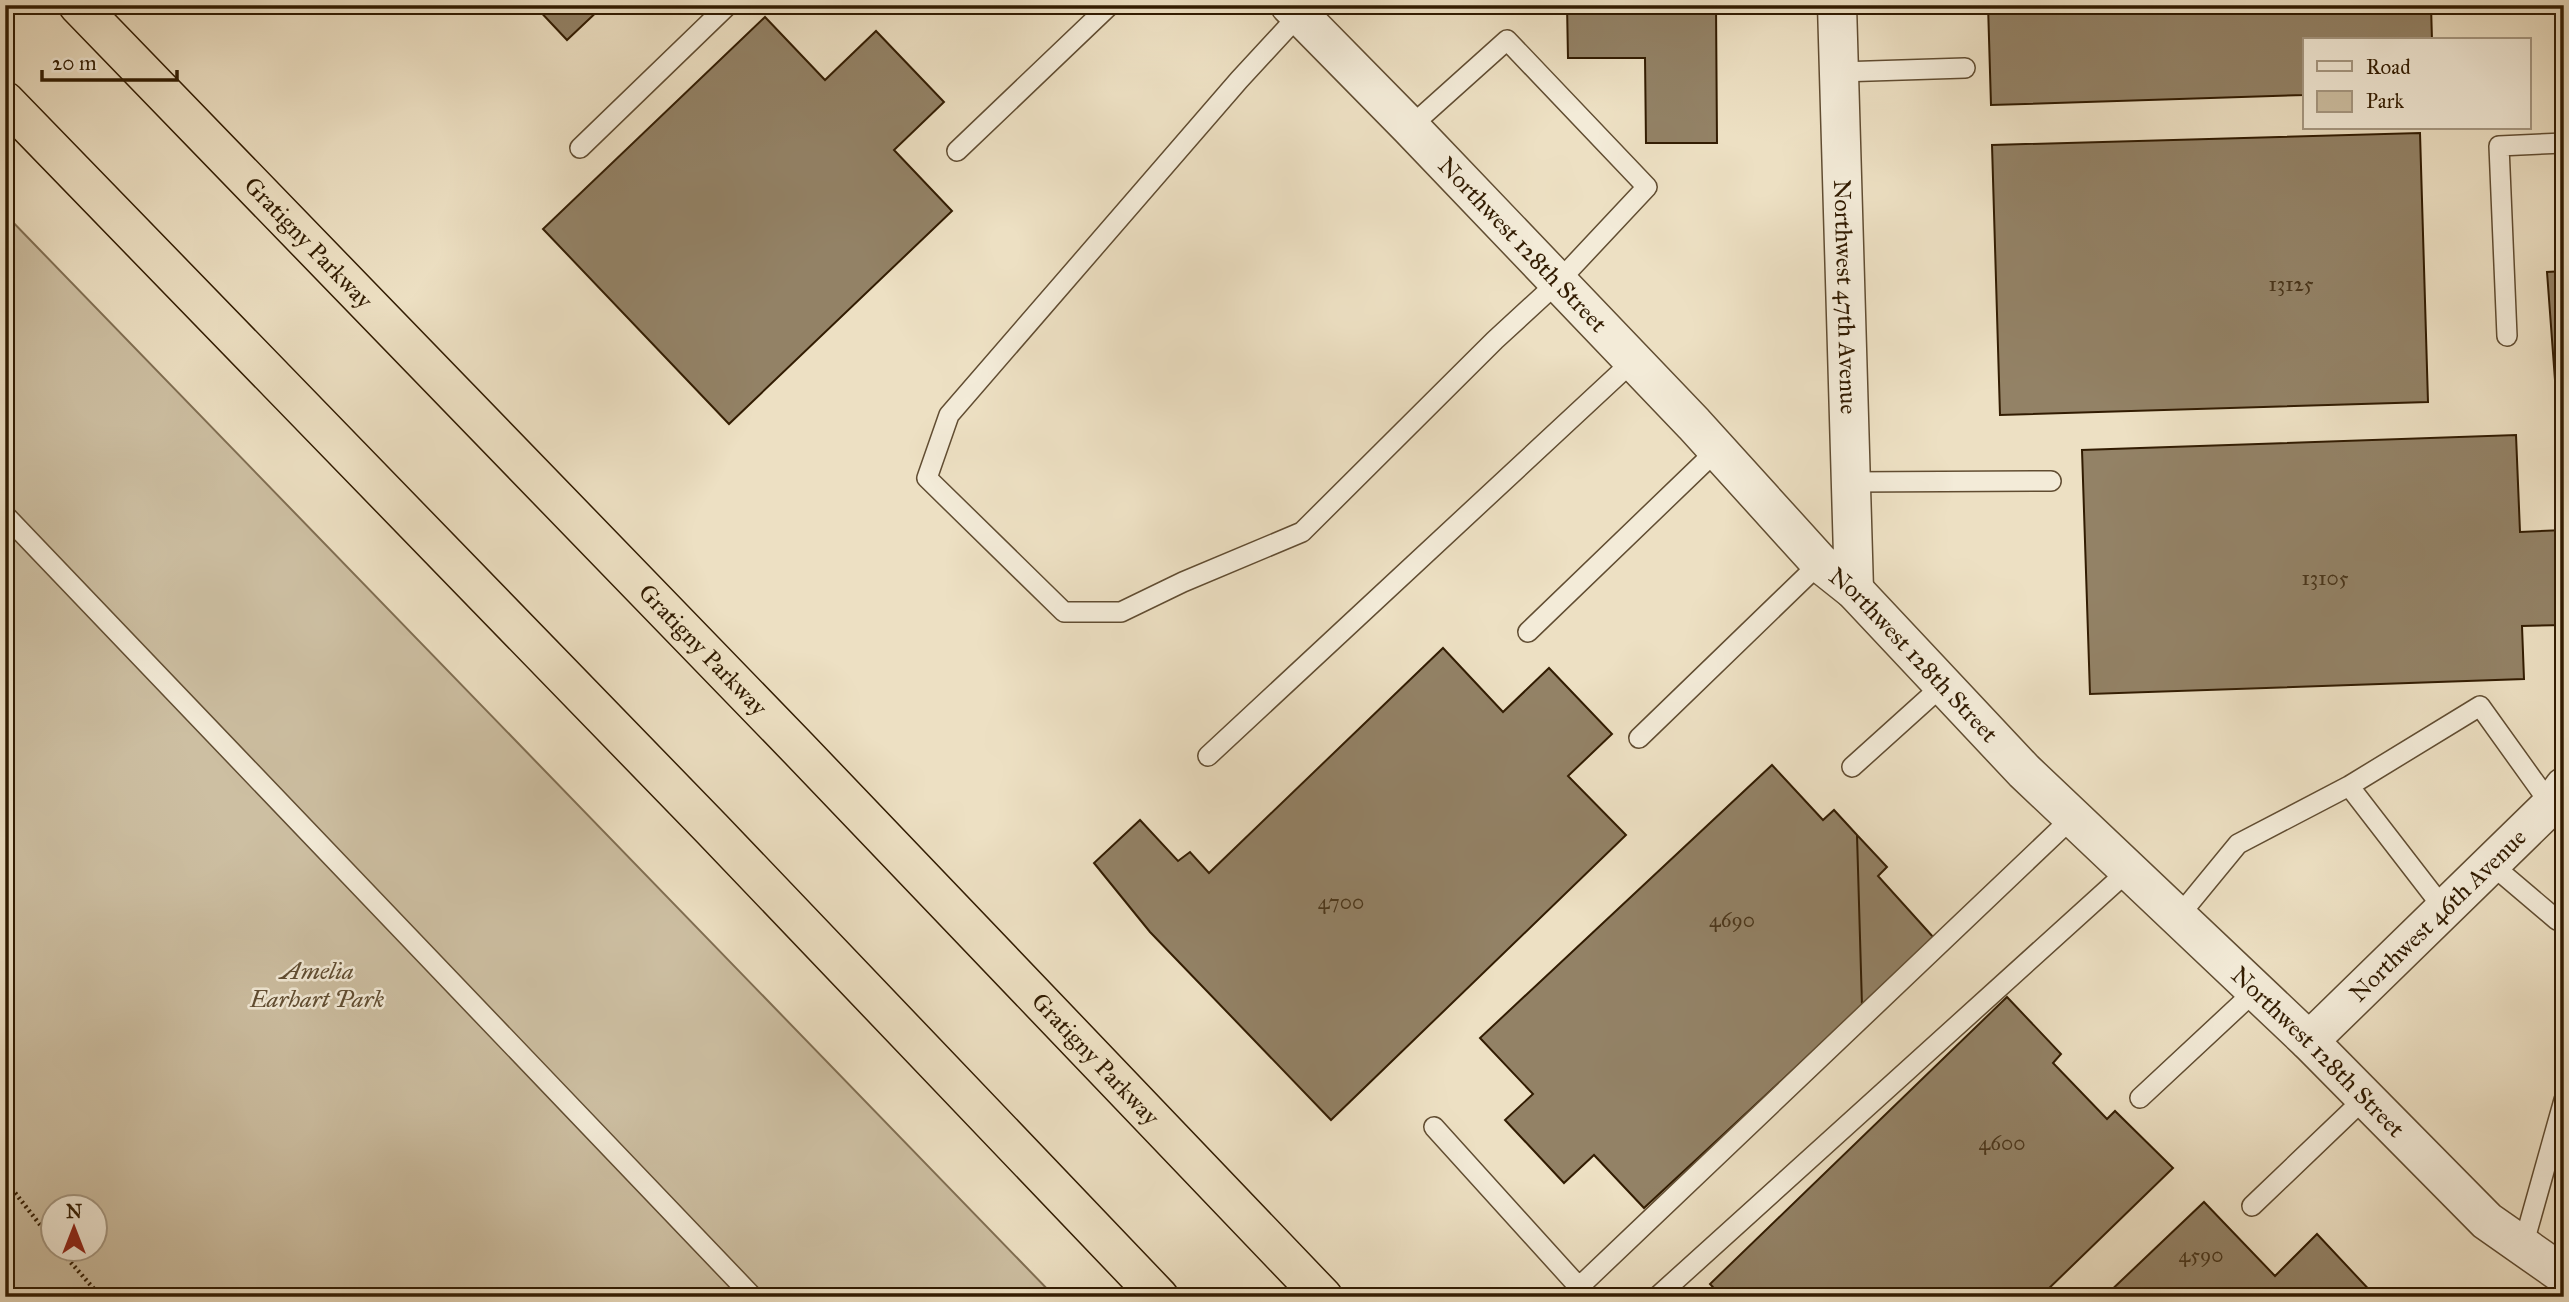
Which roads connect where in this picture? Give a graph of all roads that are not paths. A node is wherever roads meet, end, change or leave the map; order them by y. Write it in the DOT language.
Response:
graph roads {
  1 [pos="78,5"];
  2 [pos="728,5"];
  3 [pos="1110,5"];
  4 [pos="1837,5"];
  5 [pos="1295,10"];
  6 [pos="1965,68"];
  7 [pos="1839,72"];
  8 [pos="5,101"];
  9 [pos="1410,127"];
  10 [pos="2564,143"];
  11 [pos="580,148"];
  12 [pos="957,151"];
  13 [pos="1557,282"];
  14 [pos="2507,336"];
  15 [pos="1633,361"];
  16 [pos="1717,450"];
  17 [pos="2051,481"];
  18 [pos="1851,482"];
  19 [pos="5,515"];
  20 [pos="1821,563"];
  21 [pos="1854,590"];
  22 [pos="1528,632"];
  23 [pos="1942,685"];
  24 [pos="1639,738"];
  25 [pos="1208,756"];
  26 [pos="1852,767"];
  27 [pos="2350,786"];
  28 [pos="2558,796"];
  29 [pos="2073,817"];
  30 [pos="2491,864"];
  31 [pos="2130,870"];
  32 [pos="2444,909"];
  33 [pos="2178,917"];
  34 [pos="2564,920"];
  35 [pos="2256,990"];
  36 [pos="2309,1041"];
  37 [pos="2140,1098"];
  38 [pos="2365,1098"];
  39 [pos="2564,1100"];
  40 [pos="1434,1127"];
  41 [pos="2252,1206"];
  42 [pos="2523,1246"];
  43 [pos="2564,1275"];
  44 [pos="1583,1292"];
  45 [pos="753,1297"];
  46 [pos="1158,1297"];
  47 [pos="1323,1297"];
  48 [pos="1657,1297"];
  1 -- 47 [label="highway, Gratigny Parkway"];
  2 -- 11 [label="lane"];
  3 -- 12 [label="lane"];
  4 -- 7 [label="street, Northwest 47th Avenue"];
  5 -- 9 [label="street, Northwest 128th Street"];
  5 -- 13 [label="lane"];
  6 -- 7 [label="lane"];
  7 -- 18 [label="street, Northwest 47th Avenue"];
  8 -- 46 [label="highway"];
  9 -- 13 [label="street, Northwest 128th Street"];
  9 -- 13 [label="lane"];
  10 -- 14 [label="lane"];
  13 -- 15 [label="street, Northwest 128th Street"];
  15 -- 16 [label="street, Northwest 128th Street"];
  15 -- 25 [label="lane"];
  16 -- 20 [label="street, Northwest 128th Street"];
  16 -- 22 [label="lane"];
  17 -- 18 [label="lane"];
  18 -- 21 [label="street, Northwest 47th Avenue"];
  19 -- 45 [label="lane"];
  20 -- 21 [label="street, Northwest 128th Street"];
  20 -- 24 [label="lane"];
  21 -- 23 [label="street, Northwest 128th Street"];
  23 -- 26 [label="lane"];
  23 -- 29 [label="street, Northwest 128th Street"];
  27 -- 28 [label="lane"];
  27 -- 32 [label="lane"];
  27 -- 33 [label="lane"];
  28 -- 30 [label="street, Northwest 46th Avenue"];
  29 -- 31 [label="street, Northwest 128th Street"];
  29 -- 44 [label="lane"];
  30 -- 32 [label="street, Northwest 46th Avenue"];
  30 -- 34 [label="lane"];
  31 -- 33 [label="street, Northwest 128th Street"];
  31 -- 48 [label="lane"];
  32 -- 36 [label="street, Northwest 46th Avenue"];
  33 -- 35 [label="street, Northwest 128th Street"];
  35 -- 36 [label="street, Northwest 128th Street"];
  35 -- 37 [label="lane"];
  36 -- 38 [label="street, Northwest 128th Street"];
  38 -- 41 [label="lane"];
  38 -- 42 [label="street, Northwest 128th Street"];
  39 -- 42 [label="lane"];
  40 -- 44 [label="lane"];
  42 -- 43 [label="street, Northwest 128th Street"];
}
